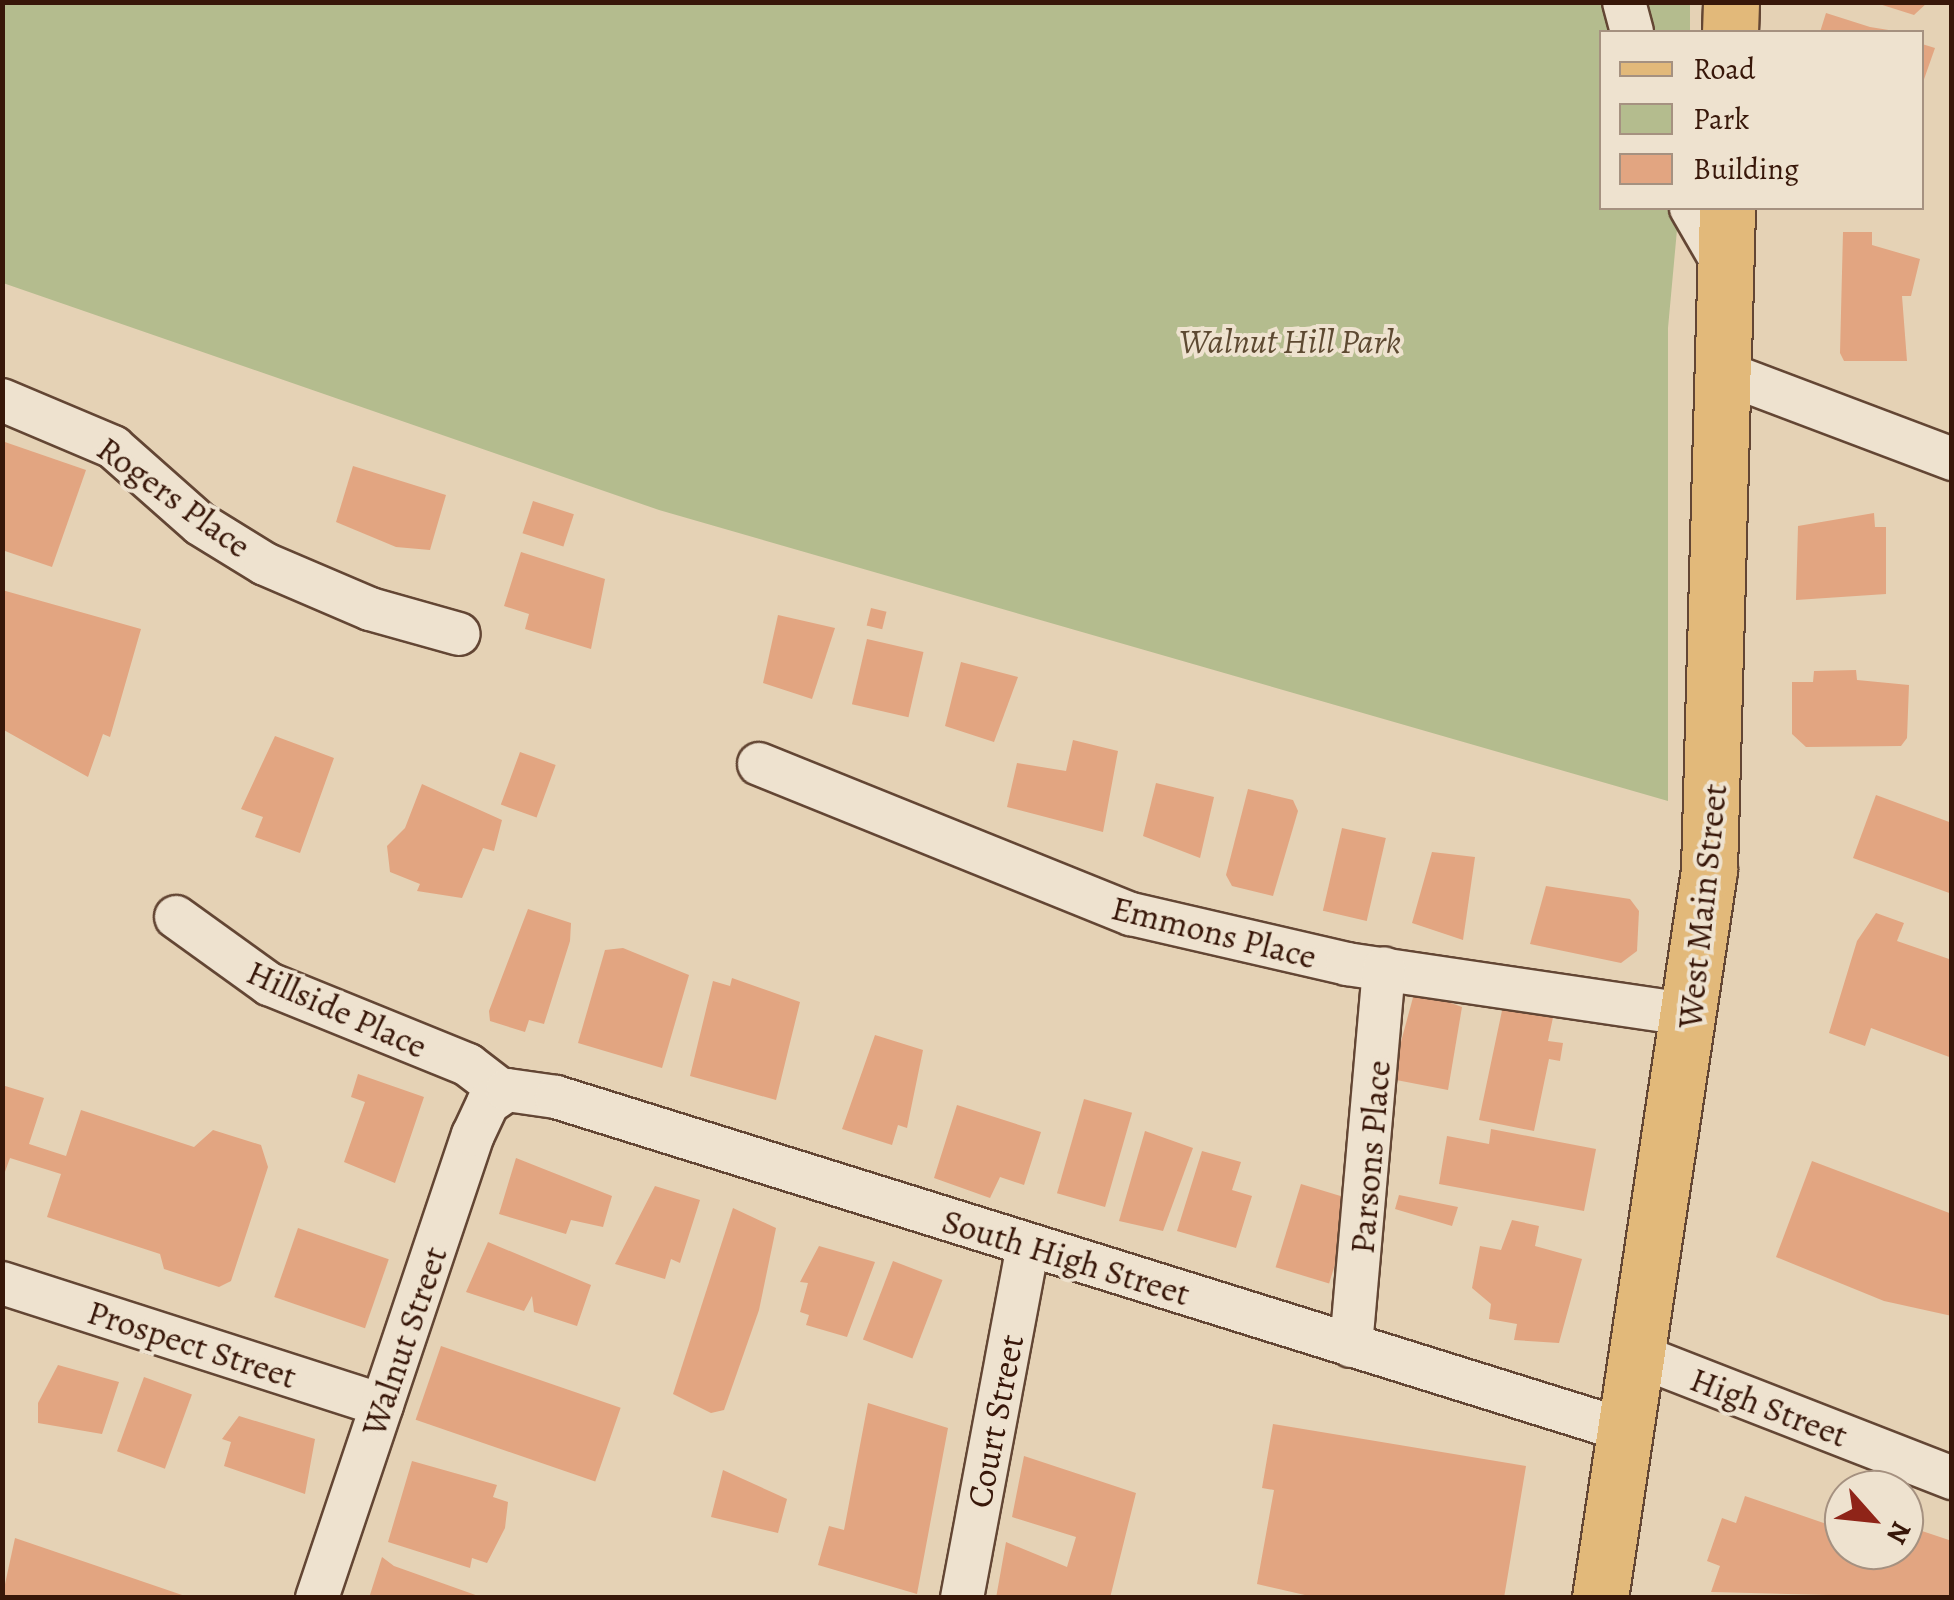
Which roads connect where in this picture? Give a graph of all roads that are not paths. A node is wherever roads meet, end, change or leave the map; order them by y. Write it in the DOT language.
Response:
graph roads {
  1 [pos="1624,2"];
  2 [pos="1731,2"];
  3 [pos="1631,30"];
  4 [pos="1730,30"];
  5 [pos="1691,210"];
  6 [pos="1728,210"];
  7 [pos="1726,270"];
  8 [pos="1725,373"];
  9 [pos="2,400"];
  10 [pos="1952,459"];
  11 [pos="459,634"];
  12 [pos="759,764"];
  13 [pos="176,917"];
  14 [pos="1384,968"];
  15 [pos="1693,1015"];
  16 [pos="502,1091"];
  17 [pos="1028,1245"];
  18 [pos="2,1283"];
  19 [pos="1351,1346"];
  20 [pos="1642,1357"];
  21 [pos="382,1405"];
  22 [pos="1630,1432"];
  23 [pos="1952,1478"];
  24 [pos="317,1598"];
  25 [pos="962,1598"];
  26 [pos="1600,1598"];
  1 -- 3 [label="street"];
  2 -- 4 [label="main road"];
  5 -- 7 [label="street"];
  6 -- 7 [label="main road, West Main Street"];
  7 -- 8 [label="main road, West Main Street"];
  8 -- 10 [label="street"];
  8 -- 15 [label="main road, West Main Street"];
  9 -- 11 [label="street, Rogers Place"];
  12 -- 14 [label="street, Emmons Place"];
  13 -- 16 [label="street, Hillside Place"];
  14 -- 15 [label="street, Emmons Place"];
  14 -- 19 [label="street, Parsons Place"];
  15 -- 20 [label="main road, West Main Street"];
  16 -- 17 [label="street, South High Street"];
  16 -- 21 [label="street, Walnut Street"];
  17 -- 19 [label="street, South High Street"];
  17 -- 25 [label="street, Court Street"];
  18 -- 21 [label="street, Prospect Street"];
  19 -- 22 [label="street, South High Street"];
  20 -- 22 [label="main road, West Main Street"];
  20 -- 23 [label="street, High Street"];
  21 -- 24 [label="street, Walnut Street"];
  22 -- 26 [label="main road, West Main Street"];
}
